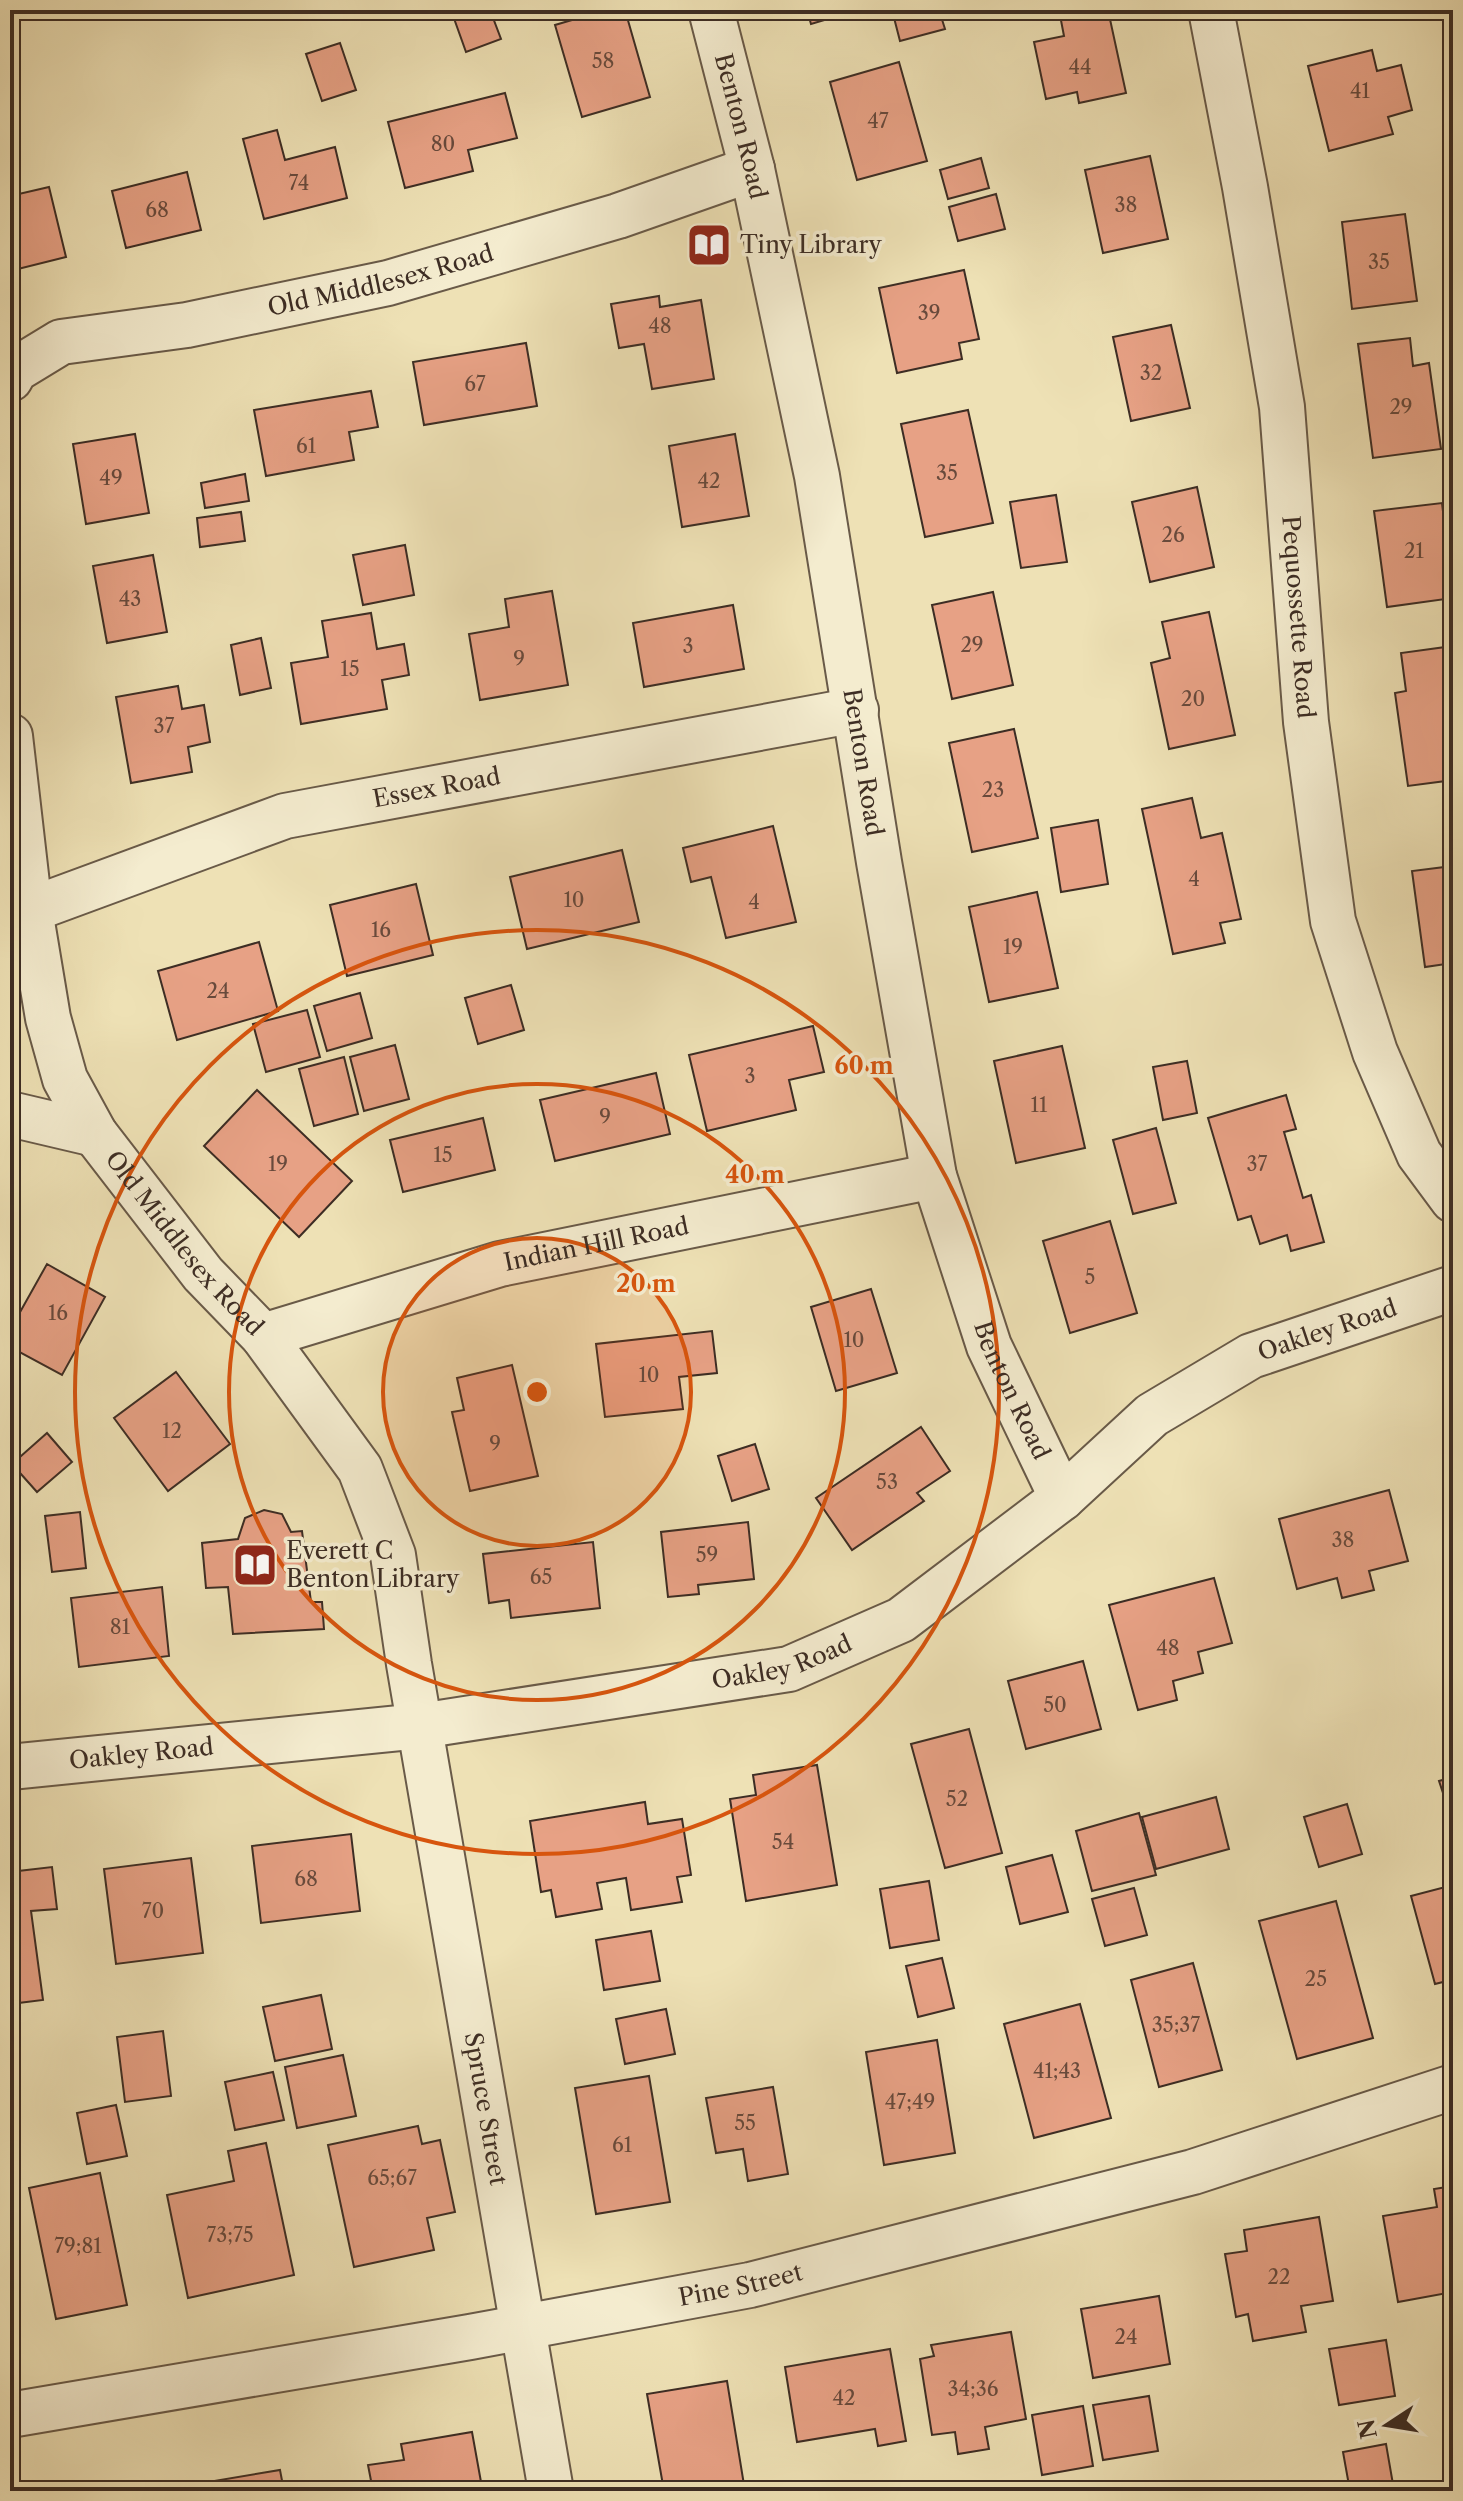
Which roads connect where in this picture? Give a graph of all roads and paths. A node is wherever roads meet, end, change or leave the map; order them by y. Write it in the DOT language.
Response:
graph roads {
  1 [pos="711,10"];
  2 [pos="1211,10"];
  3 [pos="752,169"];
  4 [pos="10,379"];
  5 [pos="856,710"];
  6 [pos="10,736"];
  7 [pos="30,910"];
  8 [pos="10,1114"];
  9 [pos="95,1134"];
  10 [pos="934,1176"];
  11 [pos="1453,1200"];
  12 [pos="1453,1288"];
  13 [pos="263,1336"];
  14 [pos="1062,1498"];
  15 [pos="420,1726"];
  16 [pos="10,1767"];
  17 [pos="1453,2087"];
  18 [pos="523,2328"];
  19 [pos="10,2415"];
  20 [pos="551,2491"];
  1 -- 3 [label="street, Benton Road"];
  2 -- 11 [label="street, Pequossette Road"];
  3 -- 4 [label="street, Old Middlesex Road"];
  3 -- 5 [label="street, Benton Road"];
  5 -- 7 [label="street, Essex Road"];
  5 -- 10 [label="street, Benton Road"];
  6 -- 7 [label="street, Old Middlesex Road"];
  7 -- 9 [label="street, Old Middlesex Road"];
  8 -- 9 [label="street"];
  9 -- 13 [label="street, Old Middlesex Road"];
  10 -- 13 [label="street, Indian Hill Road"];
  10 -- 14 [label="street, Benton Road"];
  12 -- 14 [label="street, Oakley Road"];
  13 -- 15 [label="street, Old Middlesex Road"];
  14 -- 15 [label="street, Oakley Road"];
  15 -- 16 [label="street, Oakley Road"];
  15 -- 18 [label="street, Spruce Street"];
  17 -- 18 [label="street, Pine Street"];
  18 -- 19 [label="street, Pine Street"];
  18 -- 20 [label="street, Spruce Street"];
}
